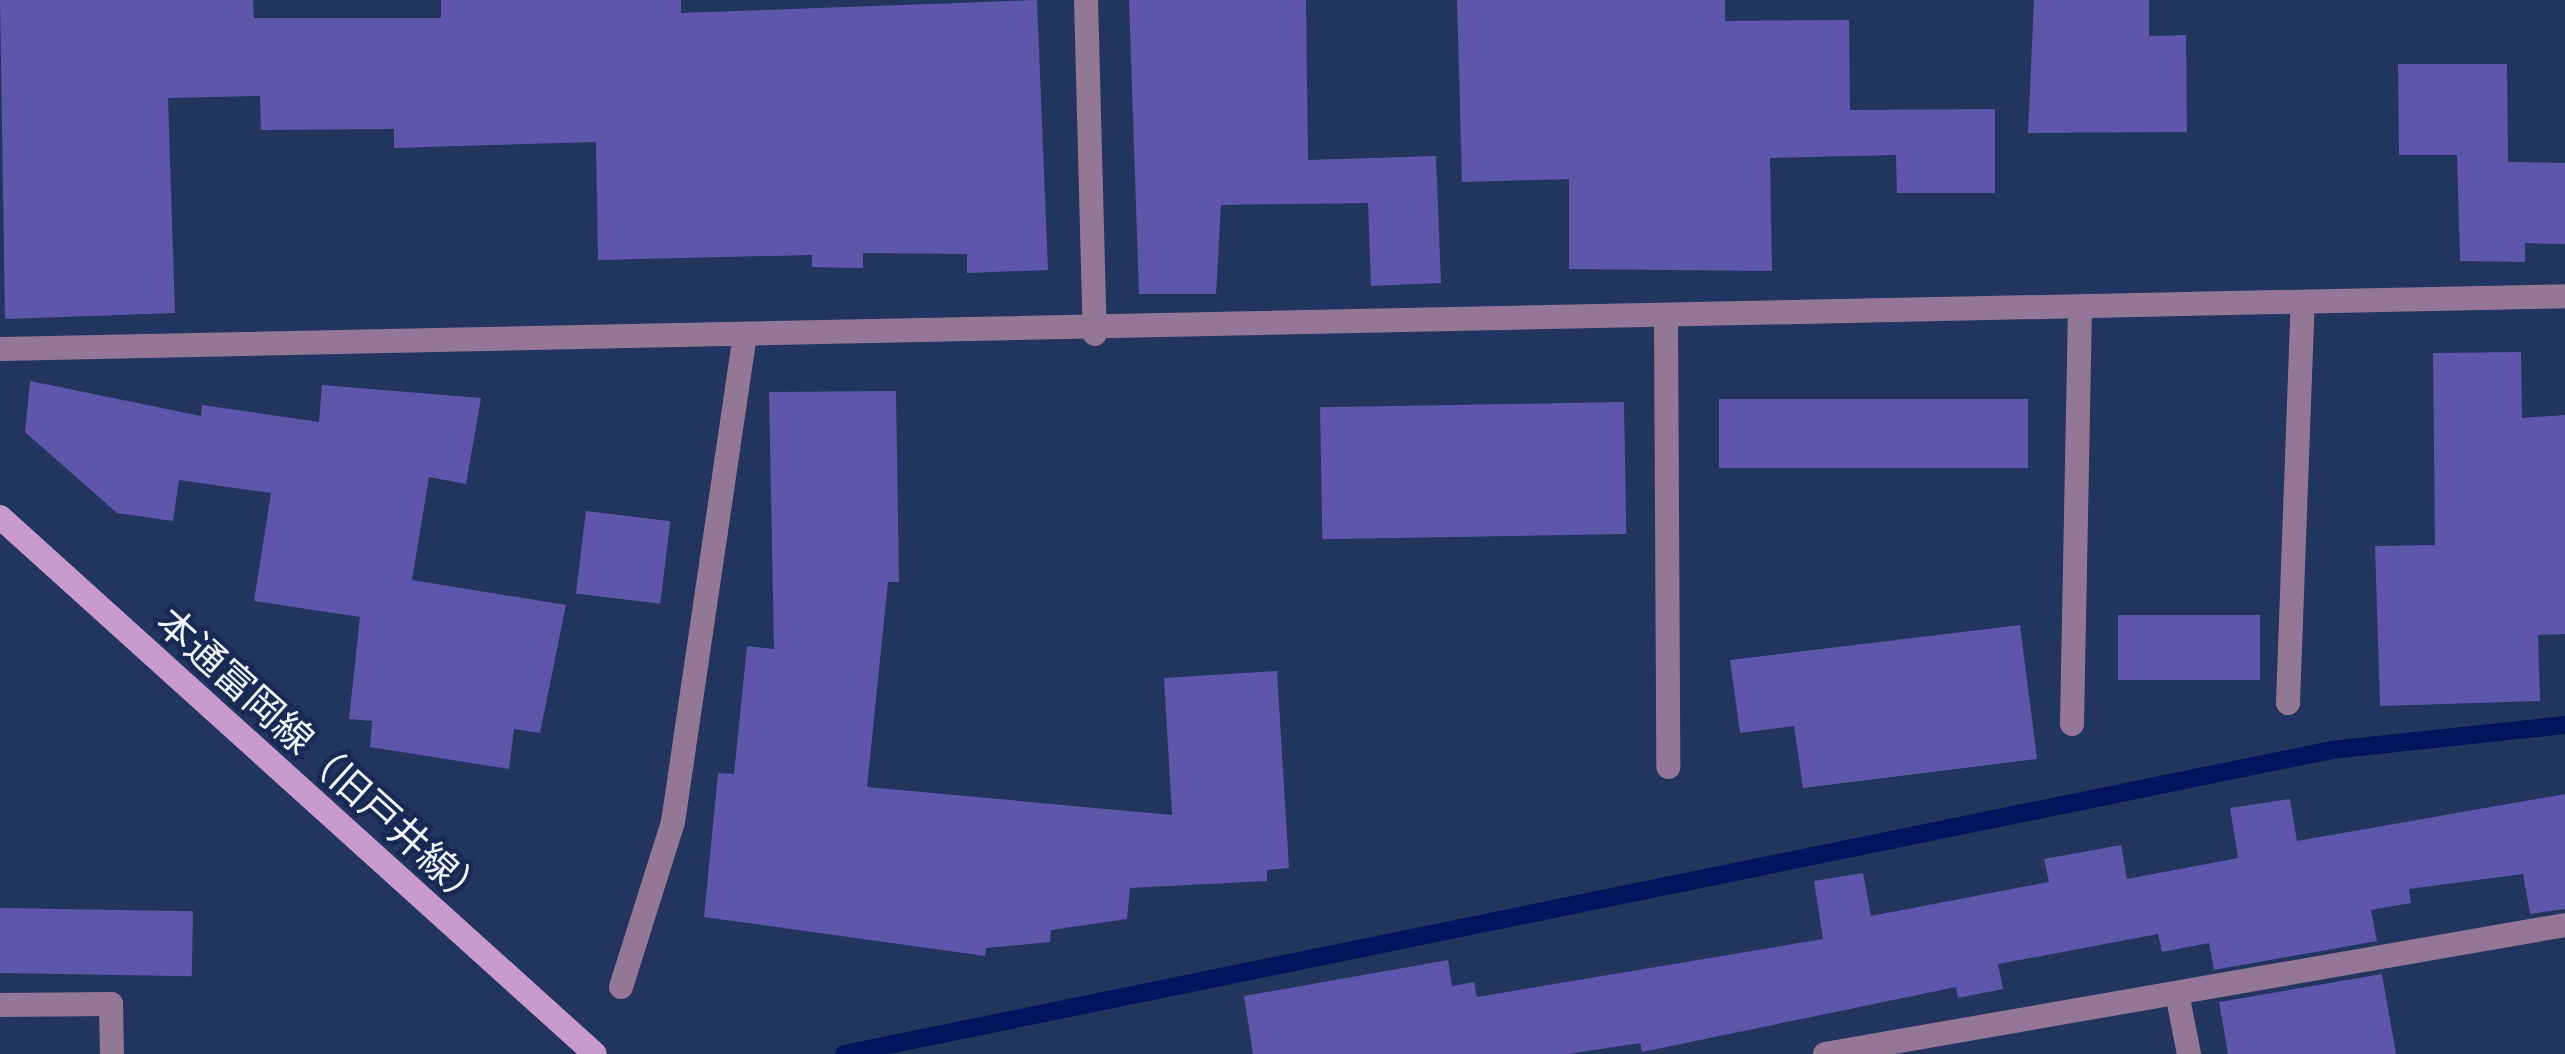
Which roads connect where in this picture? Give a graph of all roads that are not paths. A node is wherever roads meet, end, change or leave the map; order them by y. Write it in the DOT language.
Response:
graph roads {
  1 [pos="1086,0"];
  2 [pos="2565,296"];
  3 [pos="2303,302"];
  4 [pos="2080,308"];
  5 [pos="1666,318"];
  6 [pos="1095,334"];
  7 [pos="746,336"];
  8 [pos="0,349"];
  9 [pos="0,517"];
  10 [pos="2288,704"];
  11 [pos="2072,724"];
  12 [pos="1668,767"];
  13 [pos="2565,925"];
  14 [pos="621,987"];
  15 [pos="2177,993"];
  16 [pos="0,1005"];
  17 [pos="112,1054"];
  18 [pos="595,1054"];
  19 [pos="1825,1054"];
  20 [pos="2189,1054"];
  1 -- 6 [label="street"];
  2 -- 3 [label="street"];
  3 -- 4 [label="street"];
  3 -- 10 [label="street"];
  4 -- 5 [label="street"];
  4 -- 11 [label="street"];
  5 -- 6 [label="street"];
  5 -- 12 [label="street"];
  6 -- 7 [label="street"];
  7 -- 8 [label="street"];
  7 -- 14 [label="street"];
  9 -- 18 [label="street, 本通富岡線（旧戸井線）"];
  13 -- 15 [label="street"];
  15 -- 19 [label="street"];
  15 -- 20 [label="street"];
  16 -- 17 [label="street"];
}
